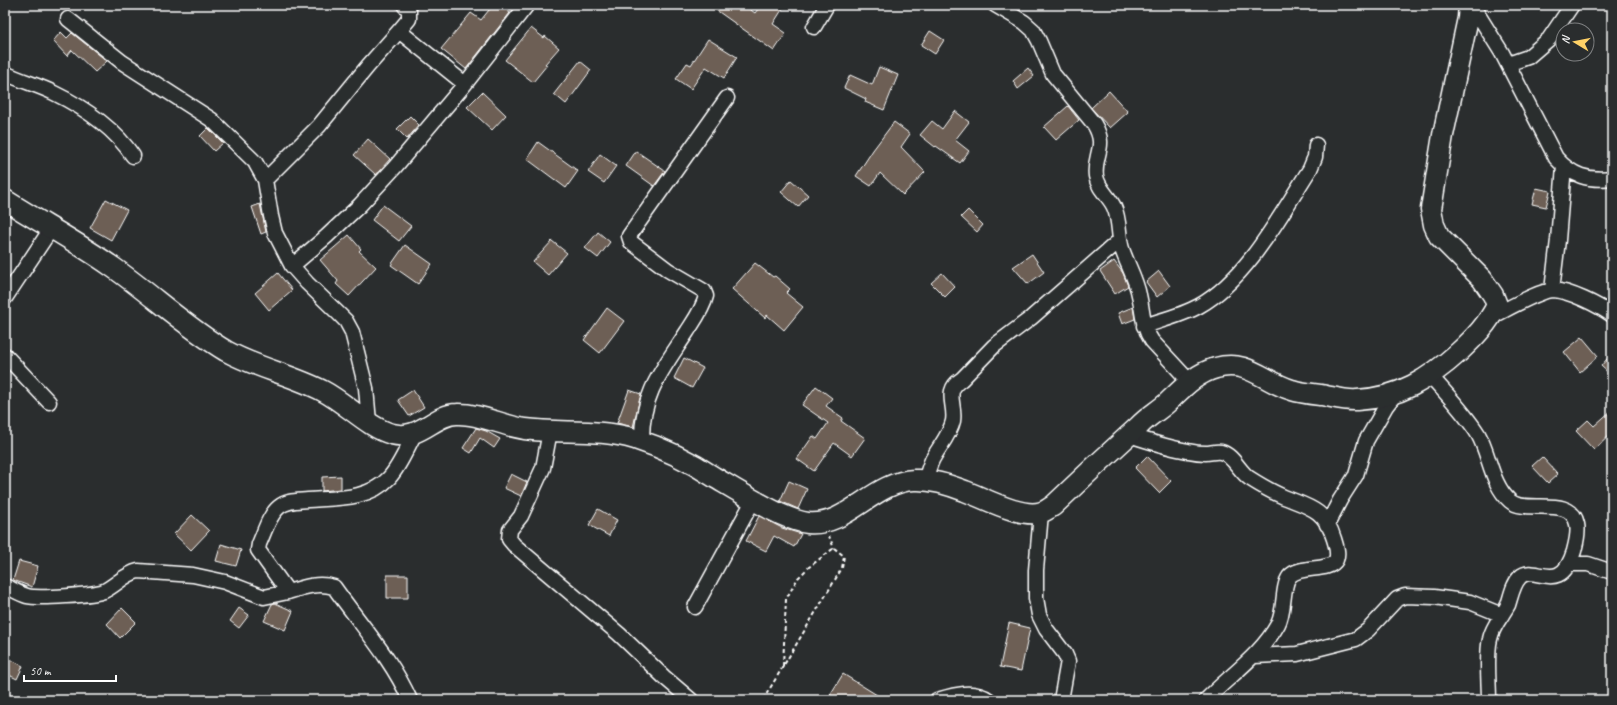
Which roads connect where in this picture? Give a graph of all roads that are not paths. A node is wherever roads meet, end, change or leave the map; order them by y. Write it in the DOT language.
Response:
graph roads {
  1 [pos="404,5"];
  2 [pos="527,5"];
  3 [pos="827,5"];
  4 [pos="995,5"];
  5 [pos="1470,5"];
  6 [pos="1572,5"];
  7 [pos="68,19"];
  8 [pos="814,27"];
  9 [pos="399,31"];
  10 [pos="1508,64"];
  11 [pos="5,73"];
  12 [pos="465,84"];
  13 [pos="727,98"];
  14 [pos="1316,145"];
  15 [pos="133,156"];
  16 [pos="1564,166"];
  17 [pos="1612,178"];
  18 [pos="265,180"];
  19 [pos="5,200"];
  20 [pos="51,229"];
  21 [pos="1120,240"];
  22 [pos="292,266"];
  23 [pos="1552,290"];
  24 [pos="5,298"];
  25 [pos="1612,315"];
  26 [pos="1491,317"];
  27 [pos="1144,326"];
  28 [pos="5,355"];
  29 [pos="1430,374"];
  30 [pos="1190,382"];
  31 [pos="1396,393"];
  32 [pos="49,402"];
  33 [pos="369,422"];
  34 [pos="550,431"];
  35 [pos="415,433"];
  36 [pos="1129,435"];
  37 [pos="642,441"];
  38 [pos="925,481"];
  39 [pos="753,500"];
  40 [pos="1041,513"];
  41 [pos="1327,525"];
  42 [pos="1570,564"];
  43 [pos="1612,572"];
  44 [pos="5,586"];
  45 [pos="288,592"];
  46 [pos="695,607"];
  47 [pos="1502,615"];
  48 [pos="1254,656"];
  49 [pos="410,700"];
  50 [pos="692,700"];
  51 [pos="937,700"];
  52 [pos="989,700"];
  53 [pos="1060,700"];
  54 [pos="1206,700"];
  55 [pos="1490,700"];
  1 -- 9 [label="street"];
  2 -- 12 [label="street"];
  3 -- 8 [label="street"];
  4 -- 21 [label="street"];
  5 -- 10 [label="street"];
  5 -- 26 [label="street"];
  6 -- 10 [label="street"];
  7 -- 18 [label="street"];
  9 -- 12 [label="street"];
  9 -- 18 [label="street"];
  10 -- 16 [label="street"];
  11 -- 15 [label="street"];
  12 -- 22 [label="street"];
  13 -- 37 [label="street"];
  14 -- 27 [label="street"];
  16 -- 17 [label="street"];
  16 -- 23 [label="street"];
  18 -- 22 [label="street"];
  19 -- 20 [label="street"];
  20 -- 24 [label="street"];
  20 -- 33 [label="street"];
  21 -- 27 [label="street"];
  21 -- 38 [label="street"];
  22 -- 33 [label="street"];
  23 -- 25 [label="street"];
  23 -- 26 [label="street"];
  26 -- 29 [label="street"];
  27 -- 30 [label="street"];
  28 -- 32 [label="street"];
  29 -- 31 [label="street"];
  29 -- 42 [label="street"];
  30 -- 31 [label="street"];
  30 -- 36 [label="street"];
  31 -- 41 [label="street"];
  33 -- 35 [label="street"];
  34 -- 35 [label="street"];
  34 -- 37 [label="street"];
  34 -- 50 [label="street"];
  35 -- 45 [label="street"];
  36 -- 40 [label="street"];
  36 -- 41 [label="street"];
  37 -- 39 [label="street"];
  38 -- 39 [label="street"];
  38 -- 40 [label="street"];
  39 -- 46 [label="street"];
  40 -- 53 [label="street"];
  41 -- 48 [label="street"];
  42 -- 43 [label="street"];
  42 -- 47 [label="street"];
  44 -- 45 [label="street"];
  45 -- 49 [label="street"];
  47 -- 48 [label="street"];
  47 -- 55 [label="street"];
  48 -- 54 [label="street"];
  51 -- 52 [label="street"];
}
